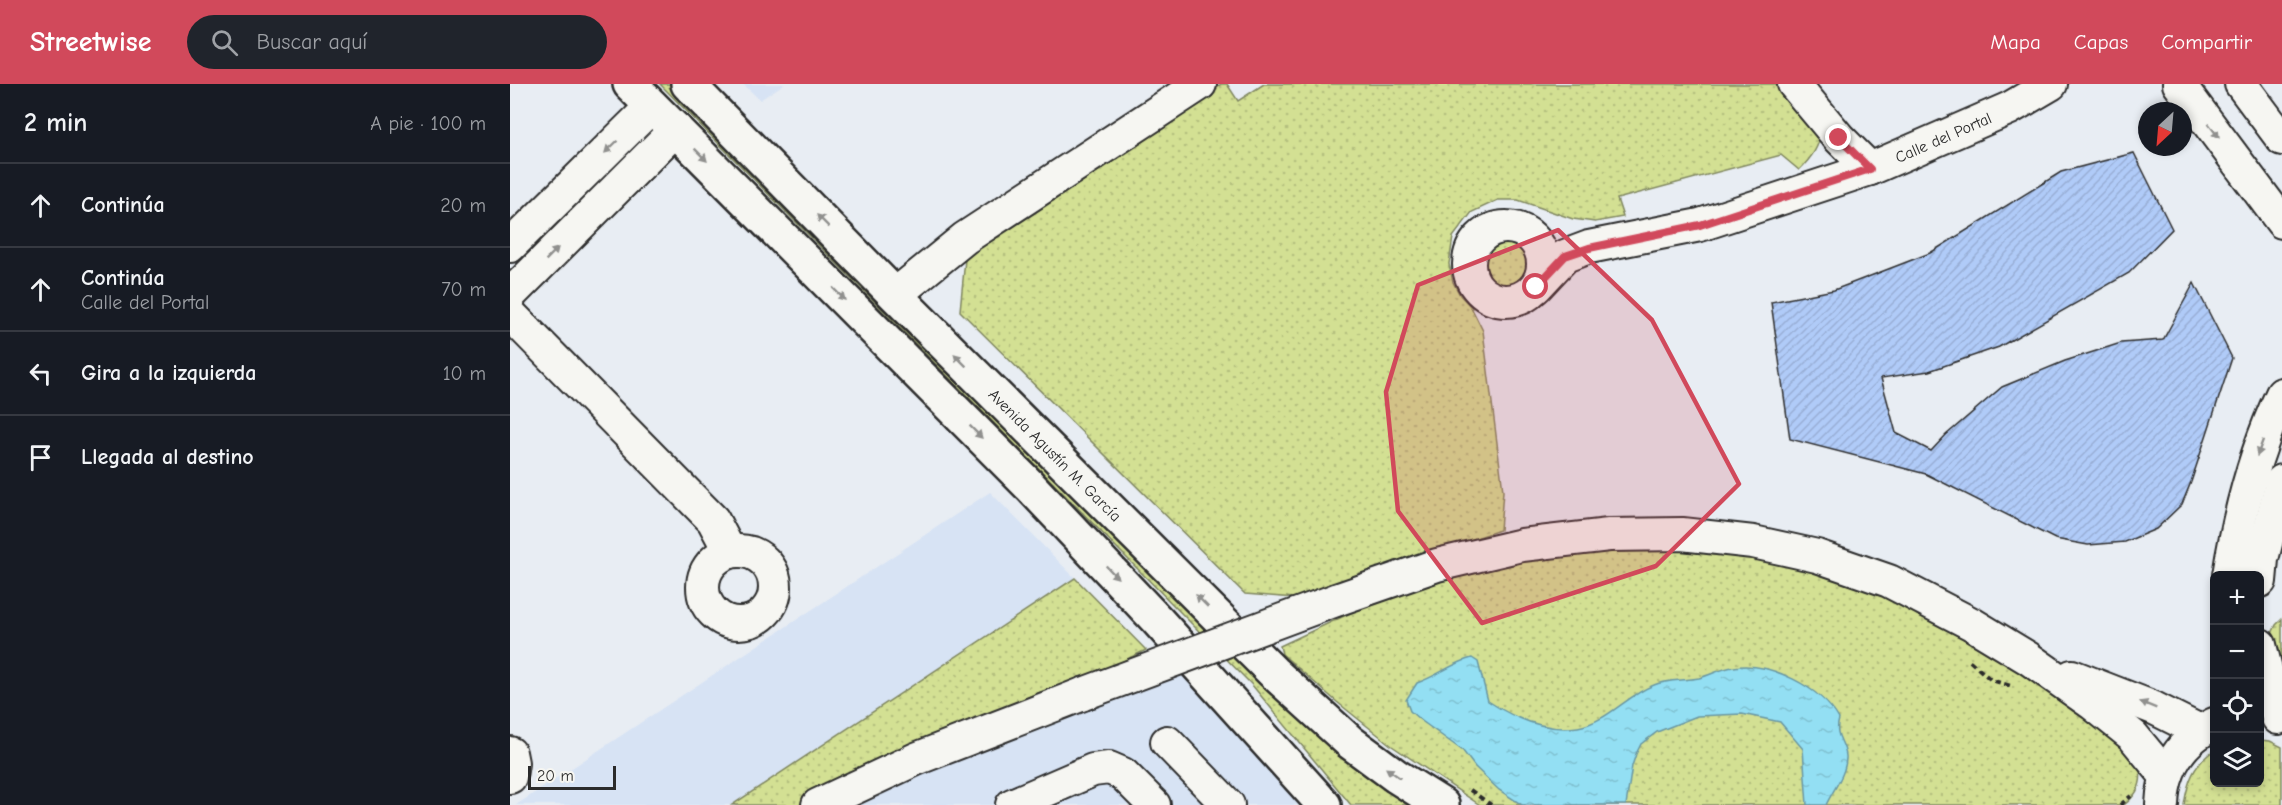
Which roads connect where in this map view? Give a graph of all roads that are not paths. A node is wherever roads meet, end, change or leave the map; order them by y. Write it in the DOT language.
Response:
graph roads {
  1 [pos="688,84"];
  2 [pos="1200,84"];
  3 [pos="1794,84"];
  4 [pos="2051,84"];
  5 [pos="2179,84"];
  6 [pos="2241,84"];
  7 [pos="641,95"];
  8 [pos="676,129"];
  9 [pos="2282,139"];
  10 [pos="1870,169"];
  11 [pos="2282,222"];
  12 [pos="1529,234"];
  13 [pos="510,246"];
  14 [pos="1589,248"];
  15 [pos="1536,287"];
  16 [pos="510,295"];
  17 [pos="895,295"];
  18 [pos="510,314"];
  19 [pos="2282,394"];
  20 [pos="2282,481"];
  21 [pos="730,552"];
  22 [pos="2268,570"];
  23 [pos="2230,571"];
  24 [pos="2028,658"];
  25 [pos="2264,671"];
  26 [pos="2273,718"];
  27 [pos="2207,727"];
  28 [pos="1167,742"];
  29 [pos="510,753"];
  30 [pos="510,777"];
  31 [pos="2155,794"];
  32 [pos="818,805"];
  33 [pos="1012,805"];
  34 [pos="1154,805"];
  35 [pos="1228,805"];
  36 [pos="1324,805"];
  37 [pos="1442,805"];
  17 -- 1 [label="main road, Avenida Agustín M. García, one-way"];
  2 -- 17 [label="street"];
  3 -- 10 [label="street"];
  4 -- 10 [label="street, Calle del Portal"];
  5 -- 11 [label="street, one-way"];
  6 -- 9 [label="street"];
  7 -- 8 [label="main road"];
  7 -- 13 [label="street, one-way"];
  16 -- 8 [label="street, one-way"];
  8 -- 36 [label="main road, one-way"];
  10 -- 14 [label="street, Calle del Portal"];
  12 -- 14 [label="street"];
  12 -- 15 [label="street"];
  12 -- 15 [label="street"];
  14 -- 15 [label="street"];
  37 -- 17 [label="main road, Avenida Agustín M. García, one-way"];
  18 -- 21 [label="street"];
  19 -- 23 [label="street, one-way"];
  20 -- 22 [label="street"];
  27 -- 24 [label="street, one-way"];
  24 -- 31 [label="street"];
  24 -- 32 [label="street, bridge"];
  25 -- 26 [label="street"];
  27 -- 31 [label="street"];
  28 -- 35 [label="street"];
  29 -- 30 [label="street"];
  33 -- 34 [label="street"];
}
